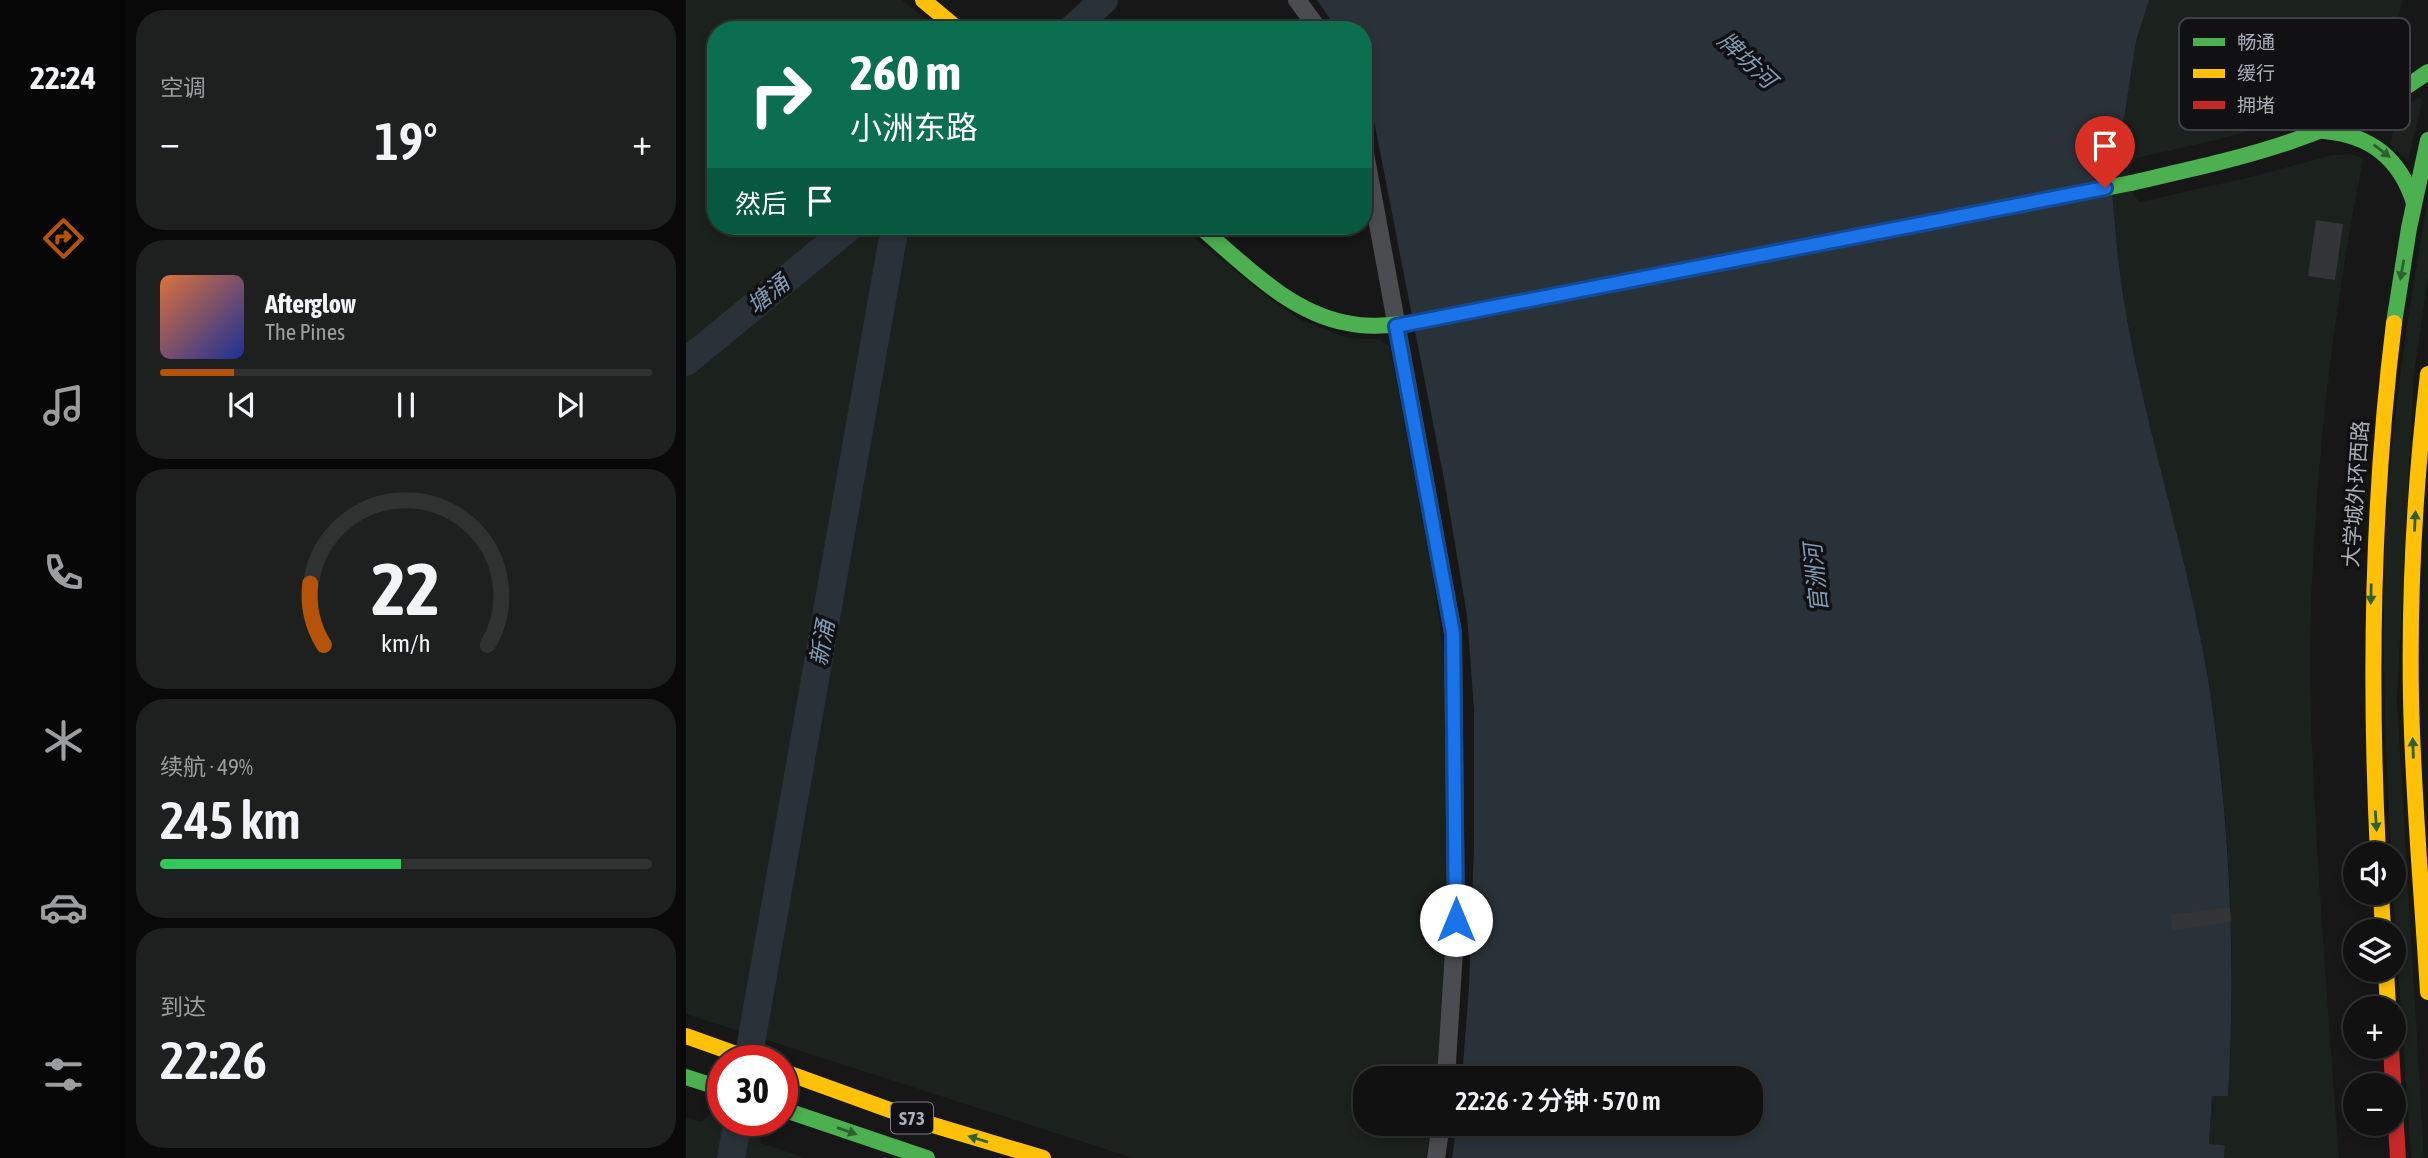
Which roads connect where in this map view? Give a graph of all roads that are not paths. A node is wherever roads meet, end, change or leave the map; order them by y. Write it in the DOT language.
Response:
graph roads {
  1 [pos="923,0"];
  2 [pos="1297,0"];
  3 [pos="948,21"];
  4 [pos="1312,21"];
  5 [pos="2428,72"];
  6 [pos="2410,84"];
  7 [pos="2324,131"];
  8 [pos="2428,140"];
  9 [pos="1372,182"];
  10 [pos="2414,203"];
  11 [pos="1210,235"];
  12 [pos="1404,324"];
  13 [pos="2428,374"];
  14 [pos="2415,796"];
  15 [pos="2428,818"];
  16 [pos="2377,842"];
  17 [pos="2426,932"];
  18 [pos="2428,992"];
  19 [pos="686,1036"];
  20 [pos="711,1045"];
  21 [pos="1447,1066"];
  22 [pos="686,1077"];
  23 [pos="798,1077"];
  24 [pos="707,1084"];
  25 [pos="798,1115"];
  26 [pos="1439,1136"];
  27 [pos="2397,1136"];
  28 [pos="927,1158"];
  29 [pos="1044,1158"];
  30 [pos="1436,1158"];
  31 [pos="2398,1158"];
  1 -- 3 [label="main road"];
  2 -- 4 [label="street"];
  5 -- 6 [label="main road"];
  7 -- 10 [label="main road, one-way"];
  7 -- 12 [label="main road, bridge"];
  8 -- 10 [label="main road, 大学城外环西路"];
  9 -- 12 [label="street"];
  10 -- 16 [label="main road, 大学城外环西路, one-way"];
  11 -- 12 [label="main road"];
  12 -- 21 [label="street"];
  14 -- 13 [label="main road, one-way"];
  14 -- 15 [label="street"];
  14 -- 17 [label="main road"];
  17 -- 18 [label="main road"];
  19 -- 20 [label="main road"];
  22 -- 24 [label="main road"];
  29 -- 23 [label="main road, S73, one-way"];
  25 -- 28 [label="main road, S73, one-way"];
  26 -- 30 [label="street"];
  27 -- 31 [label="main road"];
}
